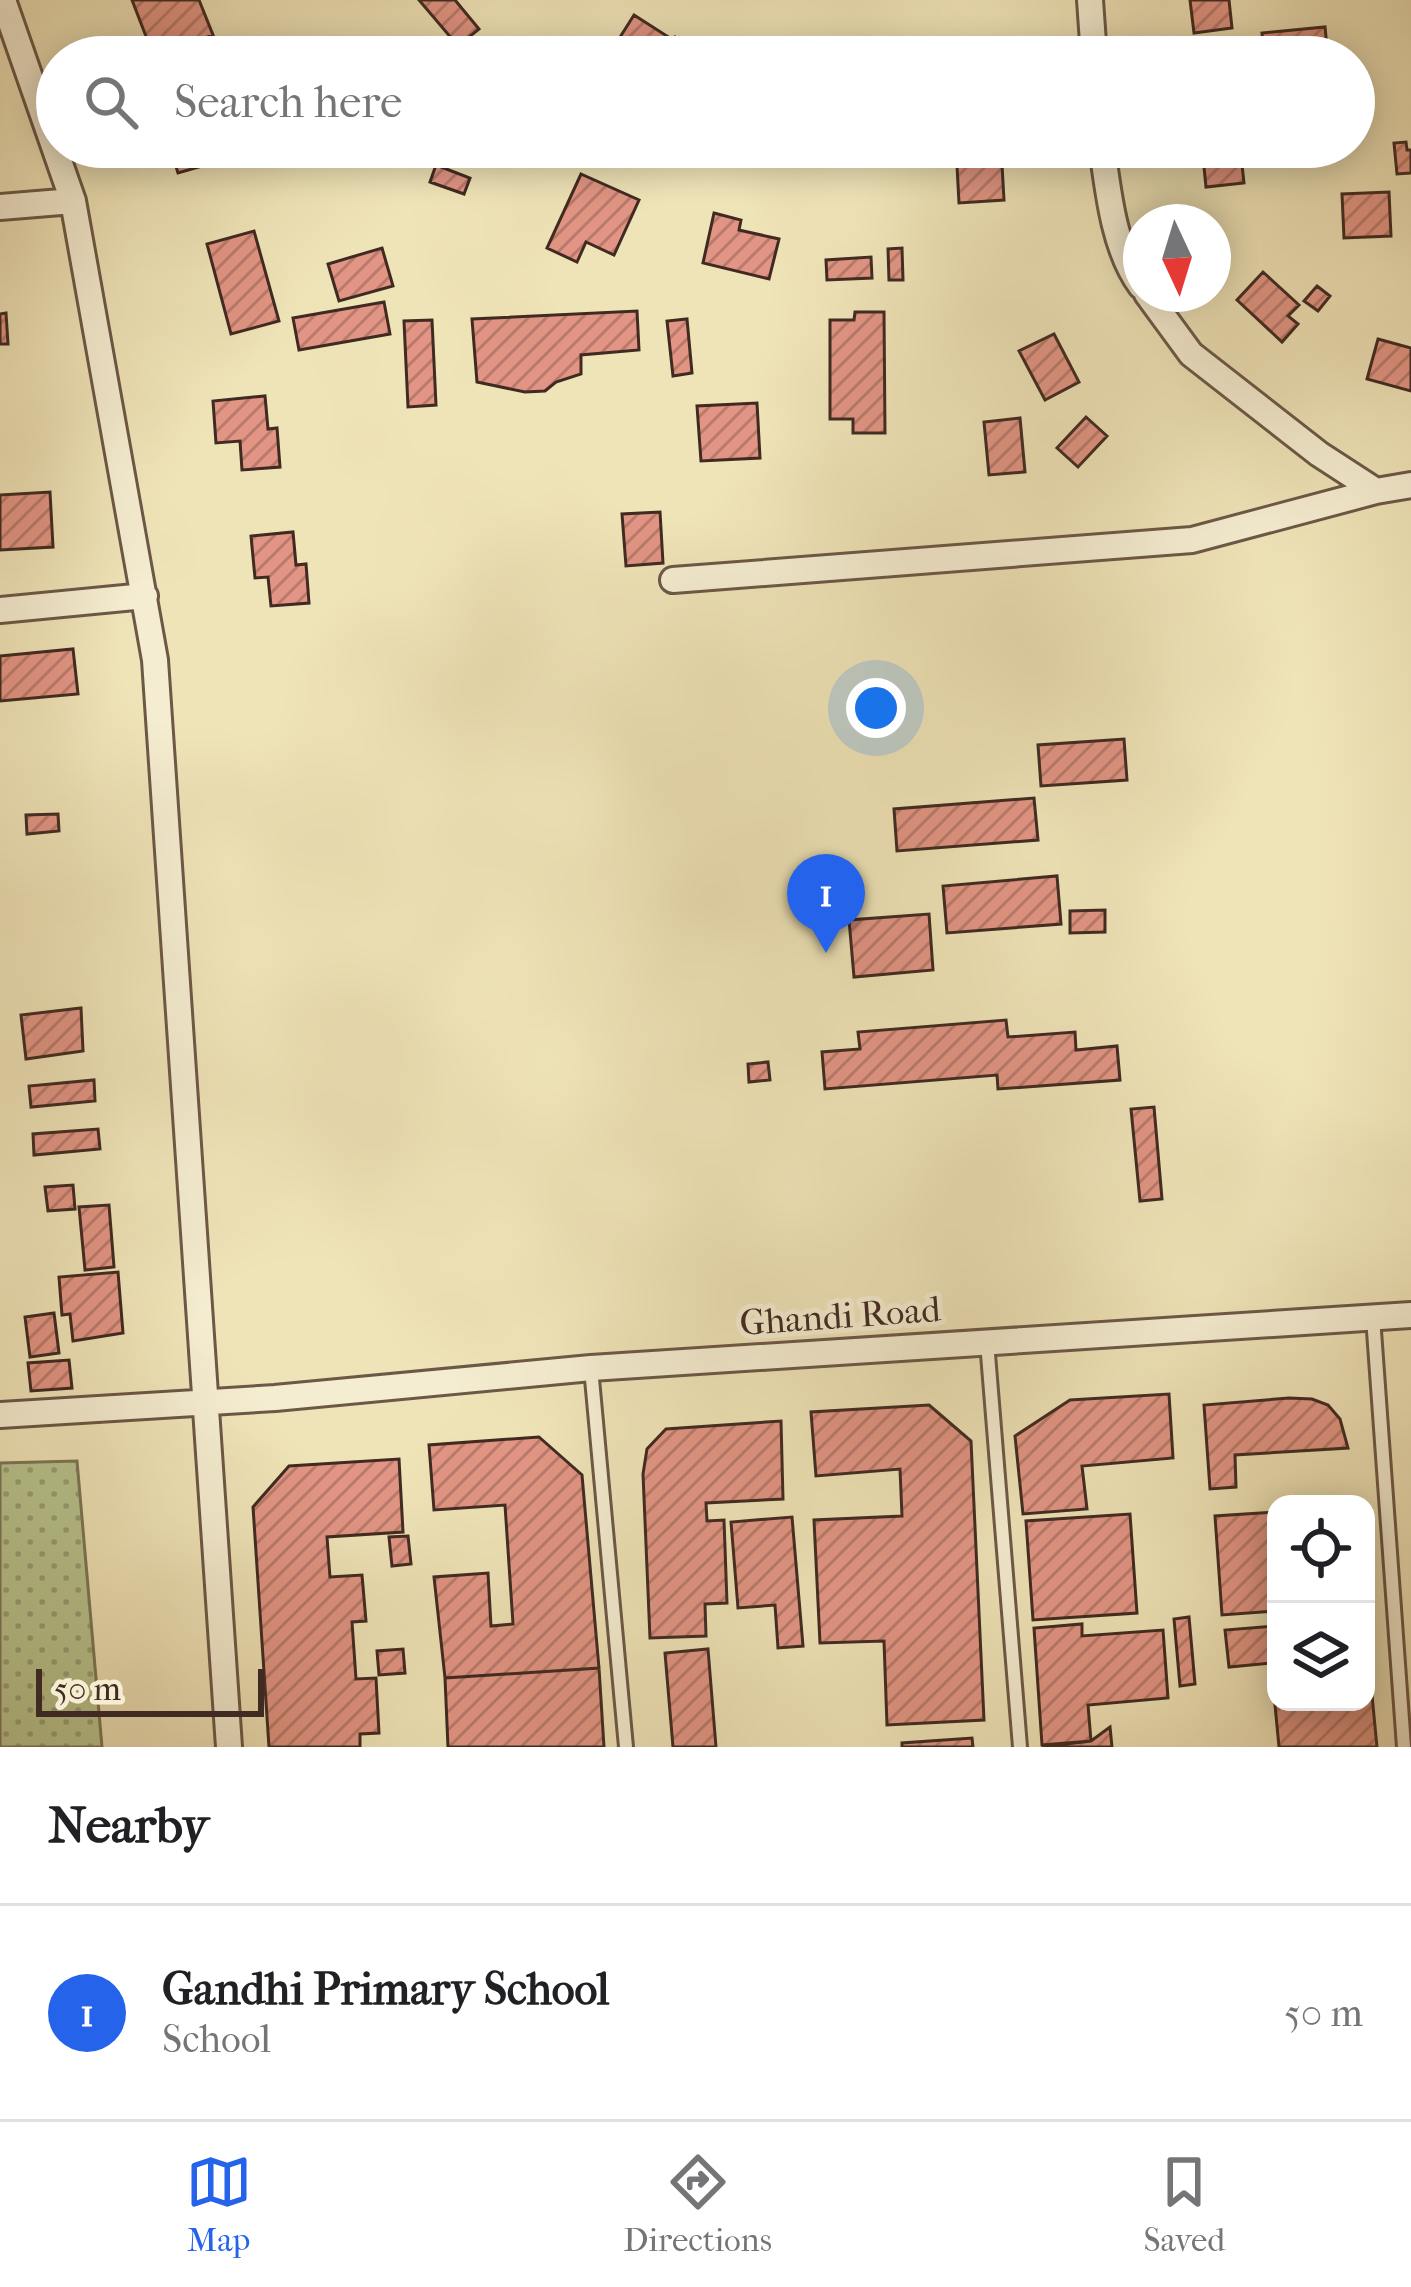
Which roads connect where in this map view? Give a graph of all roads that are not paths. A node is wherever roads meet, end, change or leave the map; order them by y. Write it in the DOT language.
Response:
graph roads {
  1 [pos="3,0"];
  2 [pos="1090,0"];
  3 [pos="1093,36"];
  4 [pos="36,95"];
  5 [pos="61,168"];
  6 [pos="1104,168"];
  7 [pos="73,202"];
  8 [pos="0,207"];
  9 [pos="1123,244"];
  10 [pos="1160,312"];
  11 [pos="1411,485"];
  12 [pos="1376,491"];
  13 [pos="673,580"];
  14 [pos="146,596"];
  15 [pos="0,610"];
  16 [pos="1411,1315"];
  17 [pos="1373,1317"];
  18 [pos="987,1342"];
  19 [pos="590,1368"];
  20 [pos="207,1401"];
  21 [pos="0,1415"];
  22 [pos="229,1747"];
  23 [pos="626,1747"];
  24 [pos="1020,1747"];
  25 [pos="1404,1747"];
  1 -- 4 [label="street"];
  2 -- 3 [label="street"];
  5 -- 7 [label="street"];
  6 -- 9 [label="street"];
  7 -- 8 [label="street"];
  7 -- 14 [label="street"];
  10 -- 12 [label="street"];
  11 -- 12 [label="street"];
  12 -- 13 [label="street"];
  14 -- 15 [label="street"];
  14 -- 20 [label="street"];
  16 -- 17 [label="street, Ghandi Road"];
  17 -- 18 [label="street, Ghandi Road"];
  17 -- 25 [label="lane"];
  18 -- 19 [label="street, Ghandi Road"];
  18 -- 24 [label="lane"];
  19 -- 20 [label="street, Ghandi Road"];
  19 -- 23 [label="lane"];
  20 -- 21 [label="street, Ghandi Road"];
  20 -- 22 [label="street"];
}
